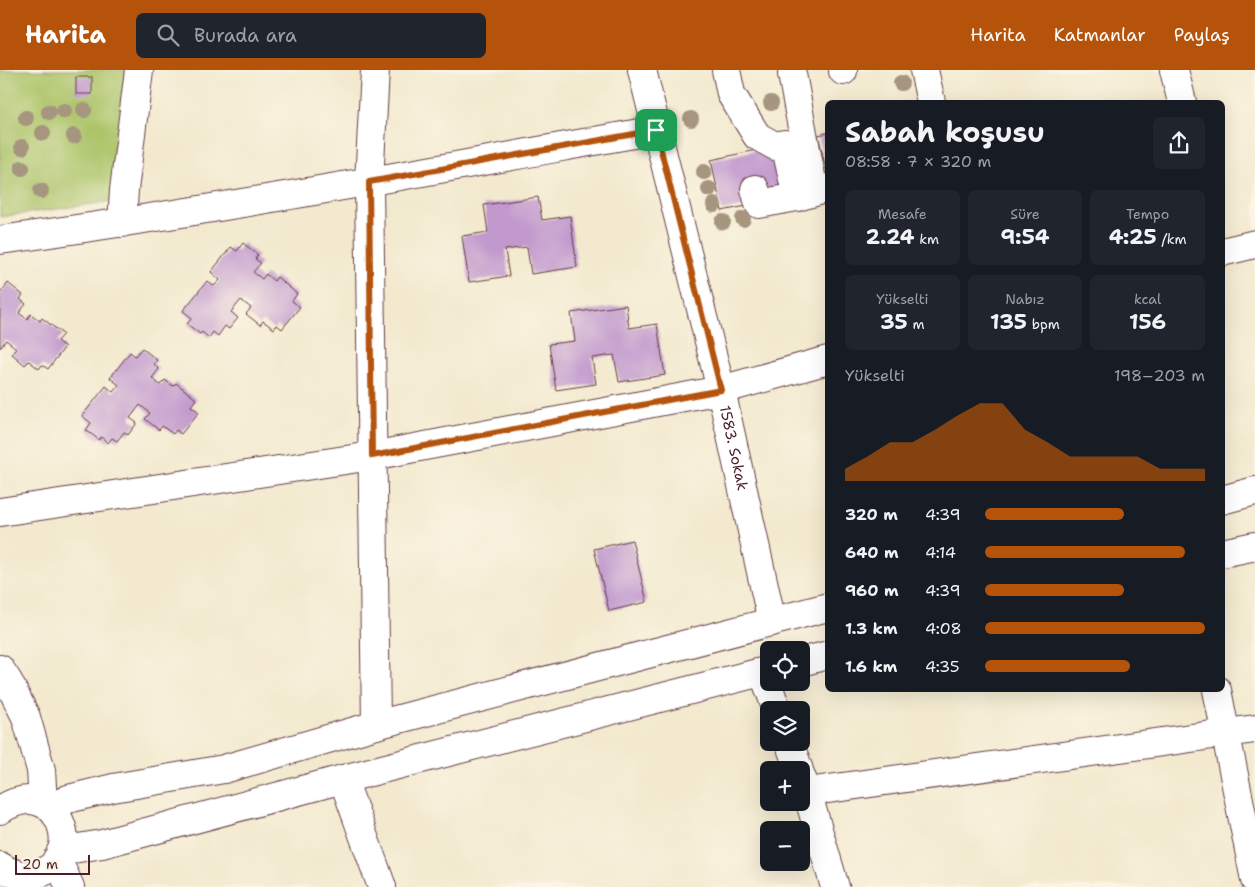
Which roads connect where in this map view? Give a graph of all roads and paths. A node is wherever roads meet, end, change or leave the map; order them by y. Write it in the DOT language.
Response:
graph roads {
  1 [pos="139,70"];
  2 [pos="375,70"];
  3 [pos="642,70"];
  4 [pos="726,70"];
  5 [pos="924,70"];
  6 [pos="1174,70"];
  7 [pos="792,74"];
  8 [pos="931,100"];
  9 [pos="1182,100"];
  10 [pos="656,130"];
  11 [pos="369,182"];
  12 [pos="755,189"];
  13 [pos="813,192"];
  14 [pos="122,223"];
  15 [pos="0,240"];
  16 [pos="1255,244"];
  17 [pos="1225,251"];
  18 [pos="825,361"];
  19 [pos="721,390"];
  20 [pos="372,456"];
  21 [pos="1255,491"];
  22 [pos="1225,499"];
  23 [pos="0,512"];
  24 [pos="1255,546"];
  25 [pos="1225,553"];
  26 [pos="825,608"];
  27 [pos="772,622"];
  28 [pos="825,656"];
  29 [pos="810,660"];
  30 [pos="0,669"];
  31 [pos="760,673"];
  32 [pos="1217,692"];
  33 [pos="376,725"];
  34 [pos="1255,729"];
  35 [pos="1226,734"];
  36 [pos="810,778"];
  37 [pos="343,779"];
  38 [pos="810,803"];
  39 [pos="40,804"];
  40 [pos="0,810"];
  41 [pos="56,859"];
  42 [pos="11,875"];
  43 [pos="1255,880"];
  44 [pos="70,887"];
  45 [pos="382,887"];
  46 [pos="835,887"];
  1 -- 14 [label="street"];
  2 -- 11 [label="street"];
  3 -- 10 [label="street, 1583. Sokak"];
  4 -- 13 [label="street"];
  5 -- 8 [label="street"];
  6 -- 9 [label="street"];
  7 -- 13 [label="street"];
  10 -- 11 [label="street"];
  10 -- 19 [label="street, 1583. Sokak"];
  11 -- 14 [label="street"];
  11 -- 20 [label="street"];
  12 -- 13 [label="street"];
  14 -- 15 [label="street"];
  16 -- 17 [label="street"];
  18 -- 19 [label="street"];
  19 -- 20 [label="street"];
  19 -- 27 [label="street, 1583. Sokak"];
  20 -- 23 [label="street"];
  20 -- 33 [label="street"];
  21 -- 22 [label="street"];
  24 -- 25 [label="street"];
  26 -- 27 [label="street"];
  27 -- 33 [label="street"];
  28 -- 29 [label="street"];
  30 -- 39 [label="street"];
  31 -- 37 [label="street"];
  32 -- 35 [label="street"];
  33 -- 39 [label="street"];
  34 -- 35 [label="street"];
  35 -- 36 [label="street"];
  35 -- 43 [label="street"];
  37 -- 41 [label="street"];
  37 -- 45 [label="street"];
  38 -- 46 [label="street"];
  39 -- 40 [label="street"];
  39 -- 41 [label="street"];
  41 -- 42 [label="street"];
  41 -- 44 [label="street"];
}
